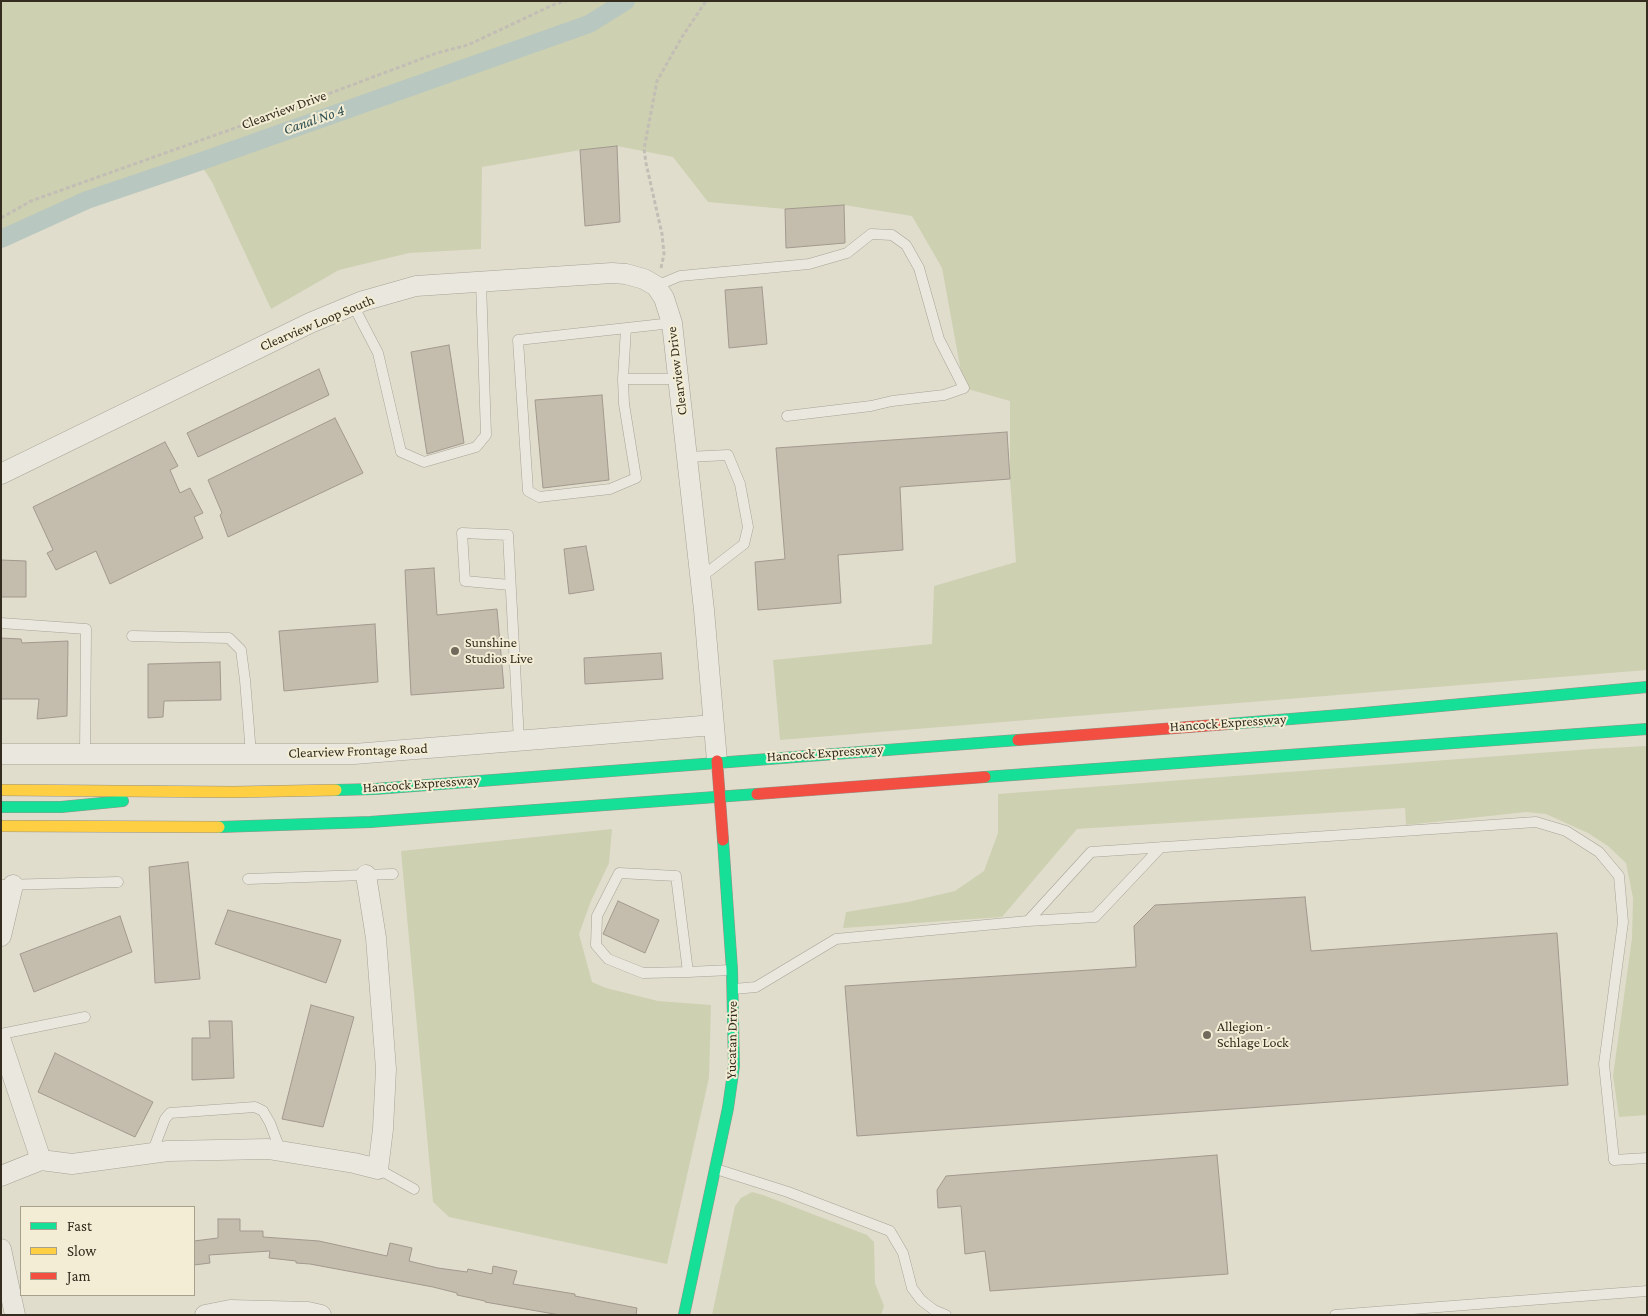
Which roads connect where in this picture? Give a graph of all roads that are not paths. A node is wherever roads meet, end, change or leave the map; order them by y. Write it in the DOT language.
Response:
graph roads {
  1 [pos="481,282"];
  2 [pos="656,286"];
  3 [pos="353,305"];
  4 [pos="672,323"];
  5 [pos="626,328"];
  6 [pos="624,379"];
  7 [pos="678,379"];
  8 [pos="787,416"];
  9 [pos="687,457"];
  10 [pos="1,474"];
  11 [pos="700,578"];
  12 [pos="510,584"];
  13 [pos="1,624"];
  14 [pos="132,636"];
  15 [pos="1647,687"];
  16 [pos="714,725"];
  17 [pos="1647,728"];
  18 [pos="519,741"];
  19 [pos="1,754"];
  20 [pos="85,754"];
  21 [pos="251,754"];
  22 [pos="717,762"];
  23 [pos="1,790"];
  24 [pos="179,792"];
  25 [pos="720,797"];
  26 [pos="1,807"];
  27 [pos="1,826"];
  28 [pos="1161,847"];
  29 [pos="392,874"];
  30 [pos="366,875"];
  31 [pos="248,879"];
  32 [pos="118,882"];
  33 [pos="7,885"];
  34 [pos="1028,921"];
  35 [pos="1,936"];
  36 [pos="732,970"];
  37 [pos="688,972"];
  38 [pos="733,989"];
  39 [pos="85,1017"];
  40 [pos="1,1034"];
  41 [pos="1,1042"];
  42 [pos="281,1152"];
  43 [pos="152,1153"];
  44 [pos="1647,1158"];
  45 [pos="41,1160"];
  46 [pos="715,1168"];
  47 [pos="378,1169"];
  48 [pos="1,1176"];
  49 [pos="414,1189"];
  50 [pos="1,1249"];
  51 [pos="1647,1291"];
  52 [pos="15,1315"];
  53 [pos="205,1315"];
  54 [pos="321,1315"];
  55 [pos="684,1315"];
  56 [pos="946,1315"];
  57 [pos="1335,1315"];
  1 -- 2 [label="street, Clearview Loop South"];
  1 -- 3 [label="street, Clearview Loop South"];
  1 -- 3 [label="lane"];
  2 -- 4 [label="street, Clearview Drive"];
  2 -- 8 [label="lane"];
  3 -- 10 [label="street, Clearview Loop South"];
  4 -- 5 [label="lane"];
  4 -- 7 [label="street, Clearview Drive"];
  5 -- 6 [label="lane"];
  5 -- 6 [label="lane"];
  6 -- 7 [label="lane"];
  7 -- 9 [label="street, Clearview Drive"];
  9 -- 11 [label="street, Clearview Drive"];
  9 -- 11 [label="lane"];
  11 -- 16 [label="street, Clearview Drive"];
  12 -- 12 [label="lane"];
  12 -- 18 [label="lane"];
  13 -- 20 [label="lane"];
  14 -- 21 [label="lane"];
  15 -- 22 [label="main road, Hancock Expressway"];
  16 -- 18 [label="street, Clearview Frontage Road"];
  16 -- 22 [label="street, Clearview Drive"];
  17 -- 25 [label="main road"];
  18 -- 21 [label="street, Clearview Frontage Road"];
  19 -- 20 [label="street, Clearview Frontage Road"];
  20 -- 21 [label="street, Clearview Frontage Road"];
  22 -- 24 [label="main road, Hancock Expressway"];
  22 -- 25 [label="main road, Yucatan Drive"];
  23 -- 24 [label="main road, Hancock Expressway"];
  24 -- 26 [label="main road"];
  25 -- 27 [label="main road"];
  25 -- 36 [label="main road, Yucatan Drive"];
  28 -- 34 [label="lane"];
  28 -- 34 [label="lane"];
  28 -- 44 [label="lane"];
  29 -- 30 [label="lane"];
  30 -- 31 [label="lane"];
  30 -- 47 [label="street"];
  32 -- 33 [label="lane"];
  33 -- 35 [label="street"];
  34 -- 38 [label="lane"];
  36 -- 37 [label="lane"];
  36 -- 38 [label="main road, Yucatan Drive"];
  37 -- 37 [label="lane"];
  38 -- 46 [label="main road, Yucatan Drive"];
  39 -- 40 [label="lane"];
  41 -- 45 [label="street"];
  42 -- 43 [label="street"];
  42 -- 43 [label="lane"];
  42 -- 47 [label="street"];
  43 -- 45 [label="street"];
  45 -- 48 [label="street"];
  46 -- 55 [label="main road, Yucatan Drive"];
  46 -- 56 [label="lane"];
  47 -- 49 [label="lane"];
  50 -- 52 [label="street"];
  51 -- 57 [label="lane"];
  53 -- 54 [label="street"];
}
